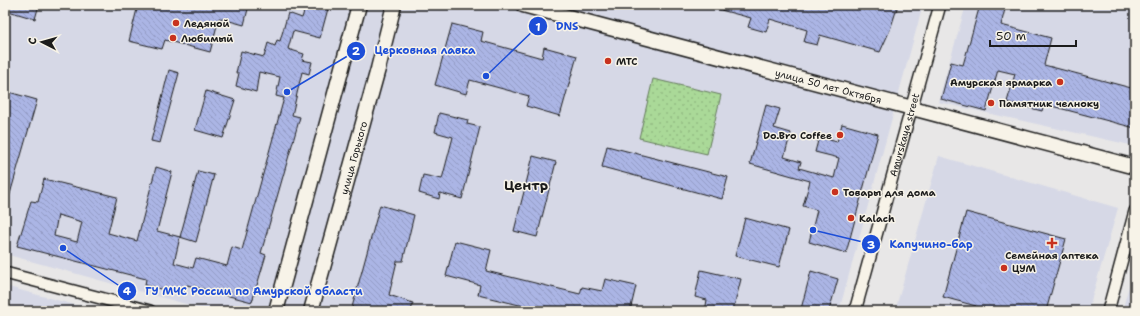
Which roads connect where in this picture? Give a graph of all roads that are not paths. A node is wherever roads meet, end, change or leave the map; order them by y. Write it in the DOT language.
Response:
graph roads {
  1 [pos="359,5"];
  2 [pos="394,5"];
  3 [pos="522,5"];
  4 [pos="940,5"];
  5 [pos="912,107"];
  6 [pos="1135,167"];
  7 [pos="1135,211"];
  8 [pos="5,273"];
  9 [pos="150,311"];
  10 [pos="276,311"];
  11 [pos="311,311"];
  12 [pos="855,311"];
  13 [pos="1108,311"];
  1 -- 10 [label="main road"];
  2 -- 11 [label="main road, улица Горького"];
  3 -- 5 [label="main road, улица 50 лет Октября"];
  4 -- 5 [label="street, Amurskaya street"];
  5 -- 6 [label="main road, улица 50 лет Октября"];
  5 -- 12 [label="street, Amurskaya street"];
  7 -- 13 [label="street"];
  8 -- 9 [label="street"];
}
